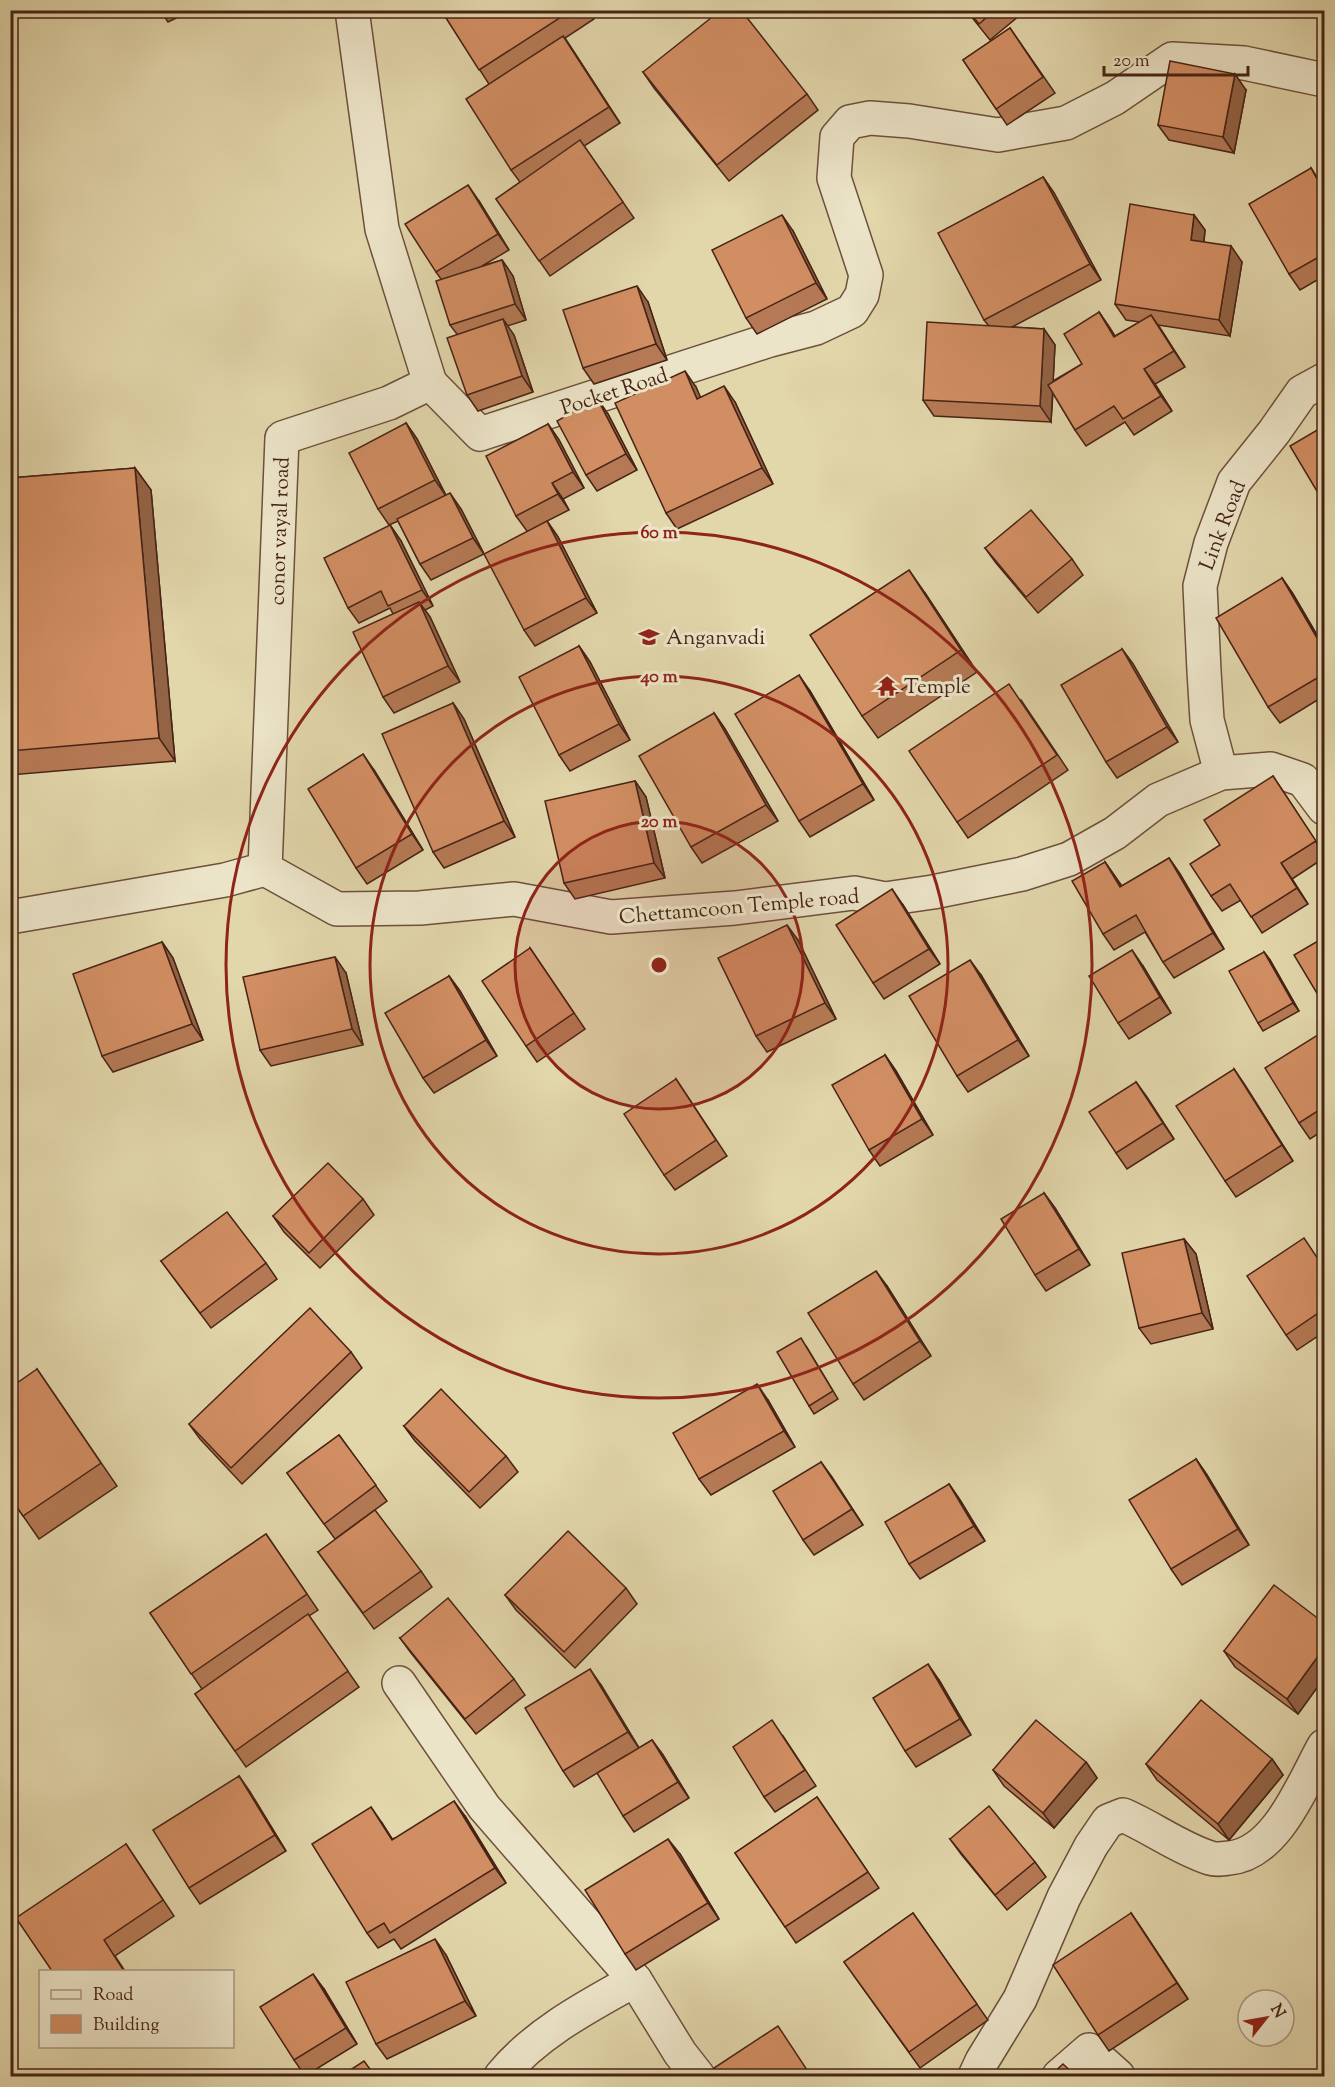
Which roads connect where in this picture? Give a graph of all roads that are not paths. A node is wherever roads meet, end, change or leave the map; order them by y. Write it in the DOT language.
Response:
graph roads {
  1 [pos="352,10"];
  2 [pos="1324,80"];
  3 [pos="1324,380"];
  4 [pos="430,383"];
  5 [pos="1221,773"];
  6 [pos="1324,808"];
  7 [pos="265,869"];
  8 [pos="10,917"];
  9 [pos="399,1683"];
  10 [pos="1324,1746"];
  11 [pos="635,1980"];
  12 [pos="501,2076"];
  13 [pos="698,2076"];
  14 [pos="975,2076"];
  15 [pos="1059,2076"];
  16 [pos="1118,2076"];
  1 -- 4 [label="street"];
  2 -- 4 [label="street, Pocket Road"];
  3 -- 5 [label="street, Link Road"];
  4 -- 7 [label="street, conor vayal road"];
  5 -- 6 [label="street, Chettamcoon Temple road"];
  5 -- 7 [label="street, Chettamcoon Temple road"];
  7 -- 8 [label="street"];
  9 -- 11 [label="street"];
  10 -- 14 [label="street"];
  11 -- 12 [label="street"];
  11 -- 13 [label="street"];
  15 -- 16 [label="street"];
}
